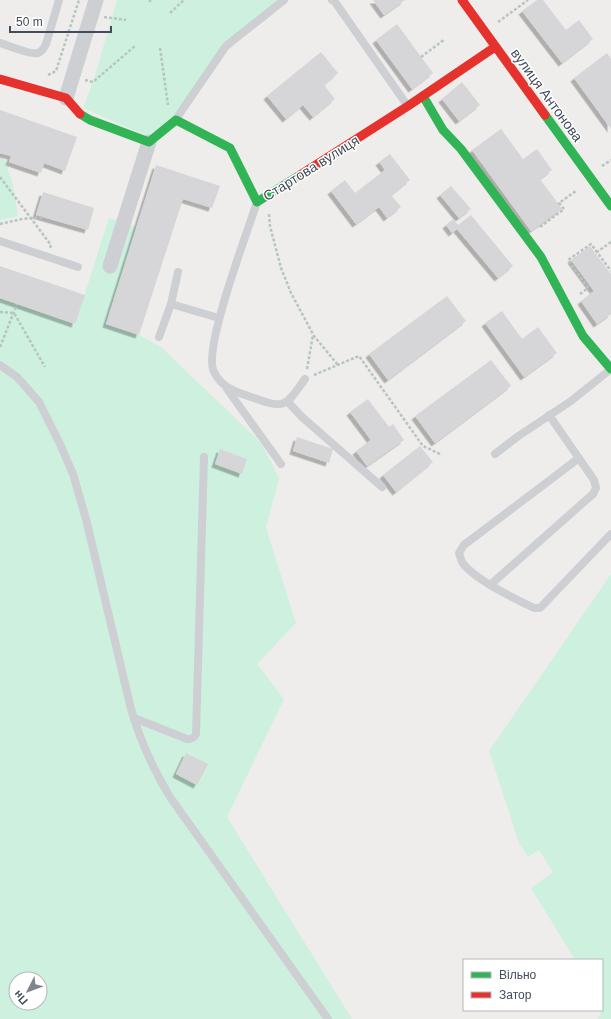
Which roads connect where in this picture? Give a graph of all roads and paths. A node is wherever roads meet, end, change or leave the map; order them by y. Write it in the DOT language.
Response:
graph roads {
  1 [pos="59,0"];
  2 [pos="96,0"];
  3 [pos="184,0"];
  4 [pos="284,0"];
  5 [pos="332,0"];
  6 [pos="462,0"];
  7 [pos="528,0"];
  8 [pos="170,13"];
  9 [pos="91,14"];
  10 [pos="126,20"];
  11 [pos="497,22"];
  12 [pos="445,39"];
  13 [pos="0,43"];
  14 [pos="135,46"];
  15 [pos="495,47"];
  16 [pos="160,48"];
  17 [pos="421,57"];
  18 [pos="0,79"];
  19 [pos="92,82"];
  20 [pos="423,96"];
  21 [pos="66,98"];
  22 [pos="169,106"];
  23 [pos="408,106"];
  24 [pos="176,120"];
  25 [pos="149,142"];
  26 [pos="611,160"];
  27 [pos="600,168"];
  28 [pos="0,178"];
  29 [pos="576,191"];
  30 [pos="267,195"];
  31 [pos="257,202"];
  32 [pos="611,206"];
  33 [pos="44,217"];
  34 [pos="31,218"];
  35 [pos="0,224"];
  36 [pos="526,237"];
  37 [pos="0,241"];
  38 [pos="611,242"];
  39 [pos="597,252"];
  40 [pos="48,257"];
  41 [pos="110,266"];
  42 [pos="78,267"];
  43 [pos="611,271"];
  44 [pos="178,272"];
  45 [pos="17,304"];
  46 [pos="172,304"];
  47 [pos="566,304"];
  48 [pos="0,312"];
  49 [pos="14,313"];
  50 [pos="219,318"];
  51 [pos="313,335"];
  52 [pos="159,336"];
  53 [pos="0,347"];
  54 [pos="0,365"];
  55 [pos="338,365"];
  56 [pos="45,367"];
  57 [pos="611,369"];
  58 [pos="305,379"];
  59 [pos="227,388"];
  60 [pos="288,402"];
  61 [pos="549,415"];
  62 [pos="495,454"];
  63 [pos="442,455"];
  64 [pos="204,457"];
  65 [pos="579,458"];
  66 [pos="281,464"];
  67 [pos="382,487"];
  68 [pos="611,534"];
  69 [pos="490,585"];
  70 [pos="134,718"];
  71 [pos="328,1019"];
  1 -- 13 [label="lane"];
  2 -- 9 [label="street"];
  3 -- 8 [label="path"];
  4 -- 24 [label="lane"];
  5 -- 23 [label="lane"];
  6 -- 15 [label="street, вулиця Антонова"];
  7 -- 11 [label="path"];
  9 -- 10 [label="path"];
  9 -- 21 [label="street"];
  12 -- 17 [label="path"];
  14 -- 19 [label="path"];
  15 -- 20 [label="street, Стартова вулиця"];
  15 -- 32 [label="street, вулиця Антонова"];
  16 -- 22 [label="path"];
  18 -- 21 [label="street"];
  20 -- 23 [label="street, Стартова вулиця"];
  20 -- 36 [label="street"];
  21 -- 25 [label="street"];
  23 -- 30 [label="street, Стартова вулиця"];
  24 -- 25 [label="street"];
  24 -- 31 [label="street, Стартова вулиця"];
  25 -- 41 [label="street"];
  26 -- 27 [label="path"];
  28 -- 34 [label="path"];
  29 -- 36 [label="path"];
  30 -- 31 [label="street, Стартова вулиця"];
  30 -- 51 [label="path"];
  31 -- 50 [label="lane"];
  33 -- 34 [label="path"];
  34 -- 35 [label="path"];
  34 -- 40 [label="path"];
  36 -- 47 [label="street"];
  37 -- 40 [label="lane"];
  38 -- 39 [label="path"];
  39 -- 43 [label="path"];
  39 -- 47 [label="path"];
  40 -- 42 [label="lane"];
  44 -- 46 [label="lane"];
  45 -- 49 [label="path"];
  46 -- 50 [label="lane"];
  46 -- 52 [label="lane"];
  47 -- 57 [label="street"];
  48 -- 49 [label="path"];
  49 -- 53 [label="path"];
  49 -- 56 [label="path"];
  50 -- 59 [label="lane"];
  51 -- 55 [label="path"];
  51 -- 58 [label="path"];
  54 -- 70 [label="lane"];
  55 -- 58 [label="path"];
  55 -- 63 [label="path"];
  57 -- 61 [label="lane"];
  58 -- 60 [label="lane"];
  59 -- 60 [label="lane"];
  59 -- 66 [label="lane"];
  60 -- 67 [label="lane"];
  61 -- 62 [label="lane"];
  61 -- 65 [label="lane"];
  64 -- 70 [label="lane"];
  65 -- 69 [label="lane"];
  65 -- 69 [label="lane"];
  68 -- 69 [label="lane"];
  70 -- 71 [label="lane"];
}
